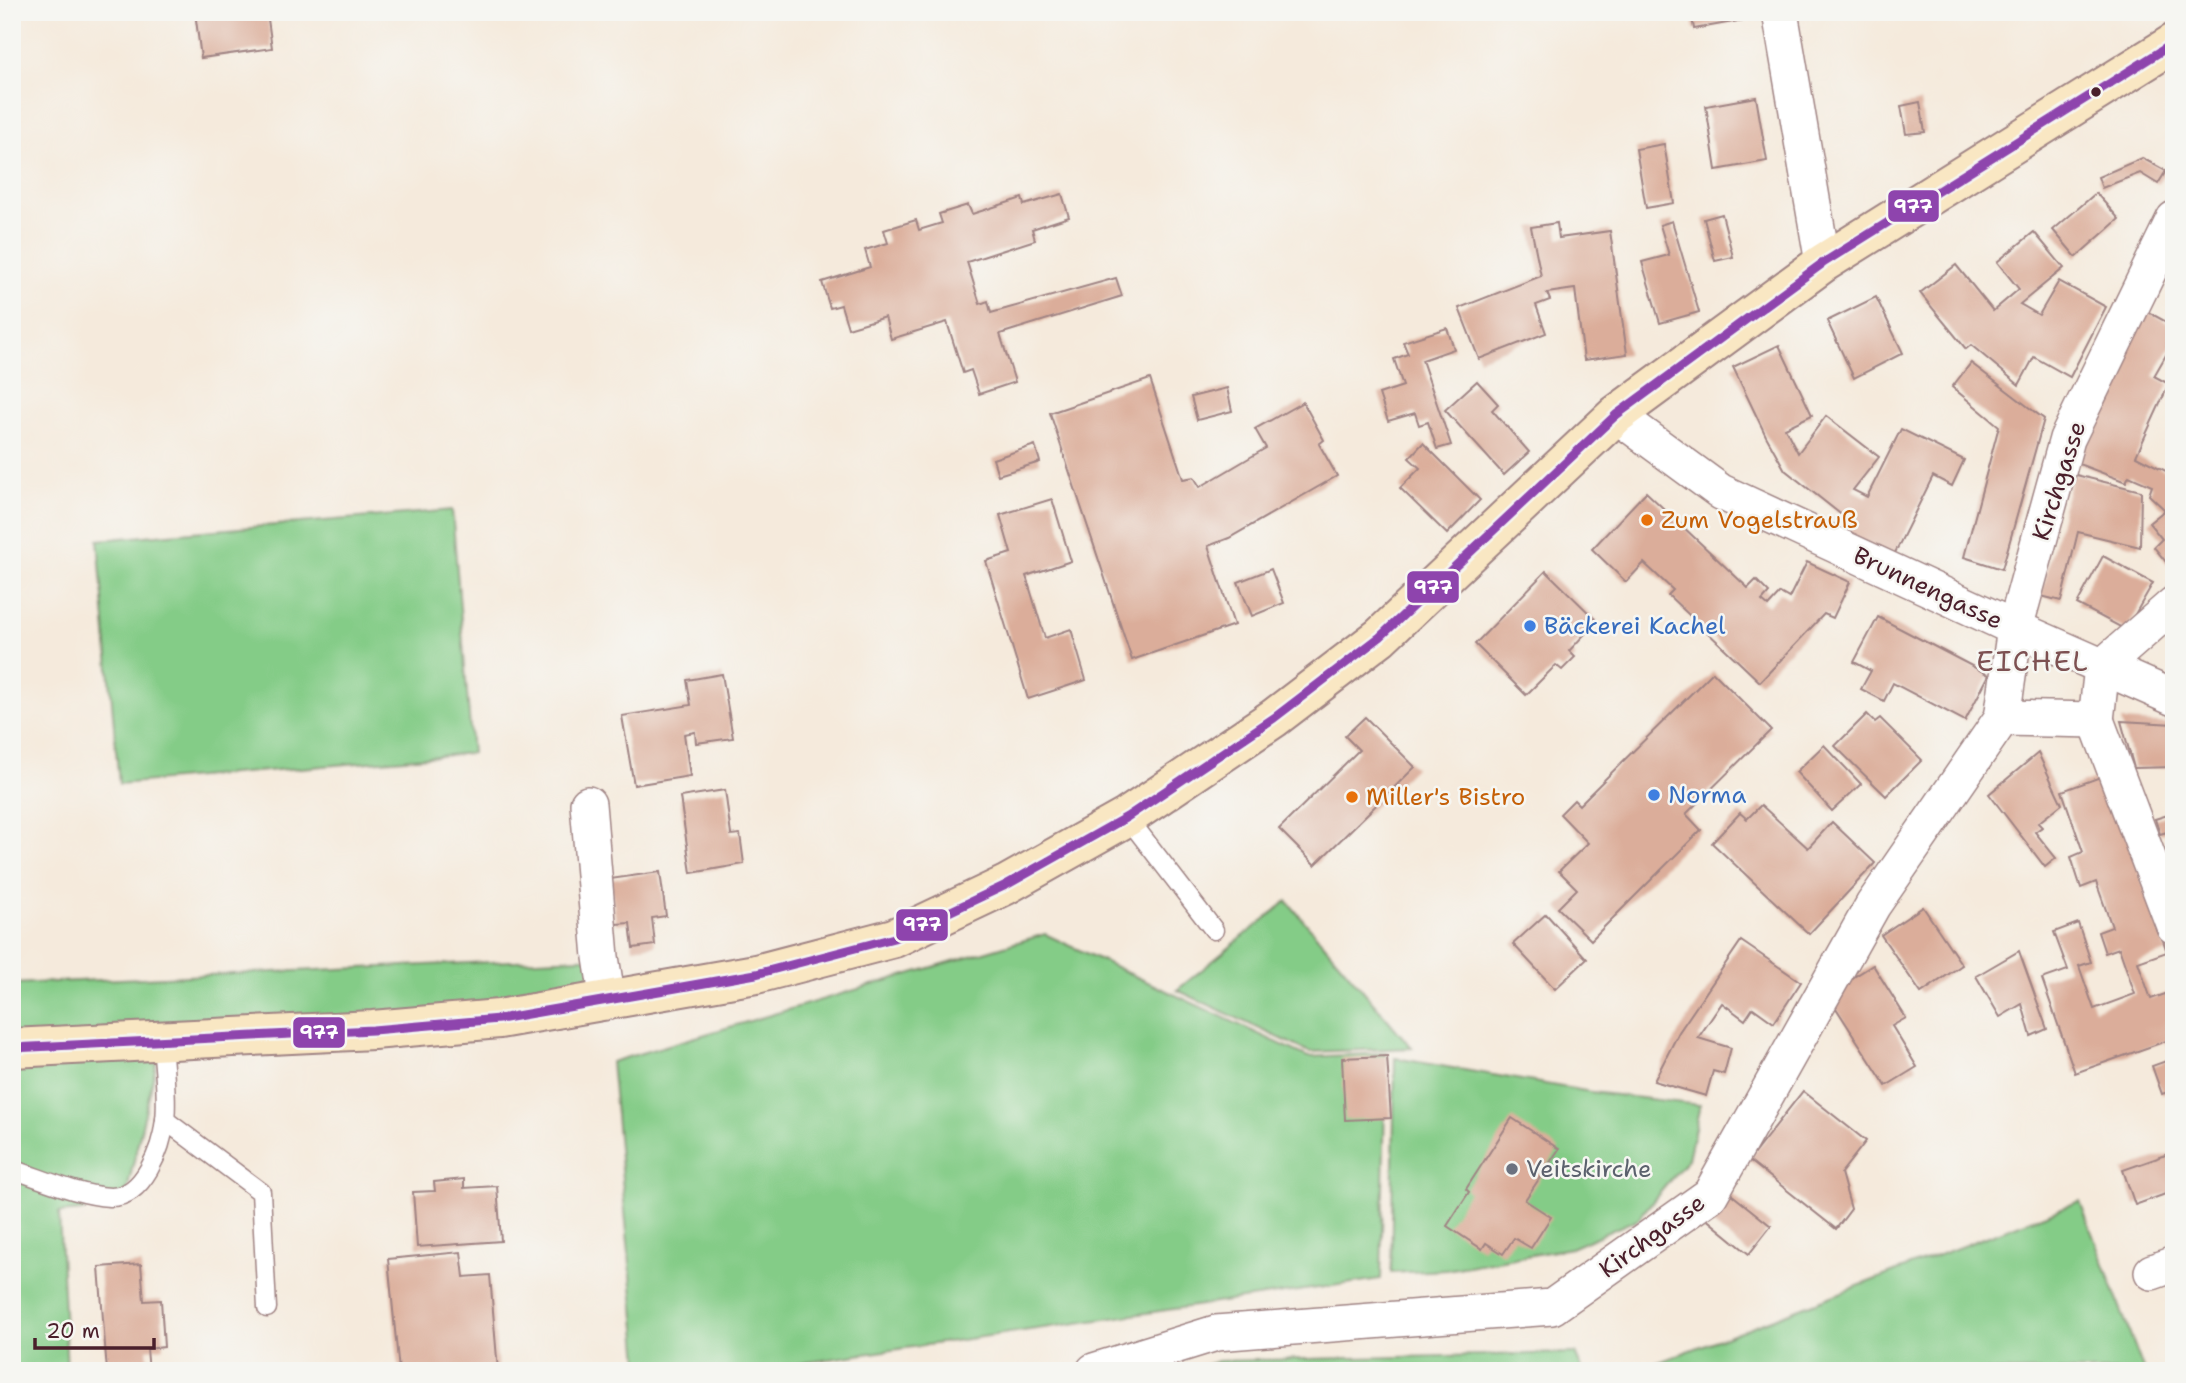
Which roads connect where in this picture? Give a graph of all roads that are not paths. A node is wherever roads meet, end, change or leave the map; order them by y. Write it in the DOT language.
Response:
graph roads {
  1 [pos="1780,12"];
  2 [pos="2170,53"];
  3 [pos="2174,219"];
  4 [pos="1823,263"];
  5 [pos="1616,415"];
  6 [pos="2174,604"];
  7 [pos="2015,628"];
  8 [pos="2102,667"];
  9 [pos="2174,698"];
  10 [pos="2002,718"];
  11 [pos="2096,720"];
  12 [pos="588,804"];
  13 [pos="1127,817"];
  14 [pos="2174,926"];
  15 [pos="1214,930"];
  16 [pos="608,1002"];
  17 [pos="162,1039"];
  18 [pos="12,1048"];
  19 [pos="165,1120"];
  20 [pos="12,1169"];
  21 [pos="267,1308"];
  22 [pos="1094,1371"];
  1 -- 4 [label="street"];
  2 -- 4 [label="main road"];
  3 -- 7 [label="street, Kirchgasse"];
  4 -- 5 [label="main road"];
  5 -- 7 [label="street, Brunnengasse"];
  5 -- 13 [label="main road"];
  6 -- 8 [label="street"];
  7 -- 8 [label="street, Brunnengasse"];
  7 -- 10 [label="street, Kirchgasse"];
  8 -- 9 [label="street, Brunnengasse"];
  8 -- 11 [label="street"];
  10 -- 11 [label="street"];
  10 -- 22 [label="street, Kirchgasse"];
  11 -- 14 [label="street"];
  12 -- 16 [label="street"];
  13 -- 15 [label="lane"];
  13 -- 16 [label="main road"];
  16 -- 17 [label="main road"];
  17 -- 18 [label="main road"];
  17 -- 19 [label="lane"];
  19 -- 20 [label="lane"];
  19 -- 21 [label="lane"];
}
